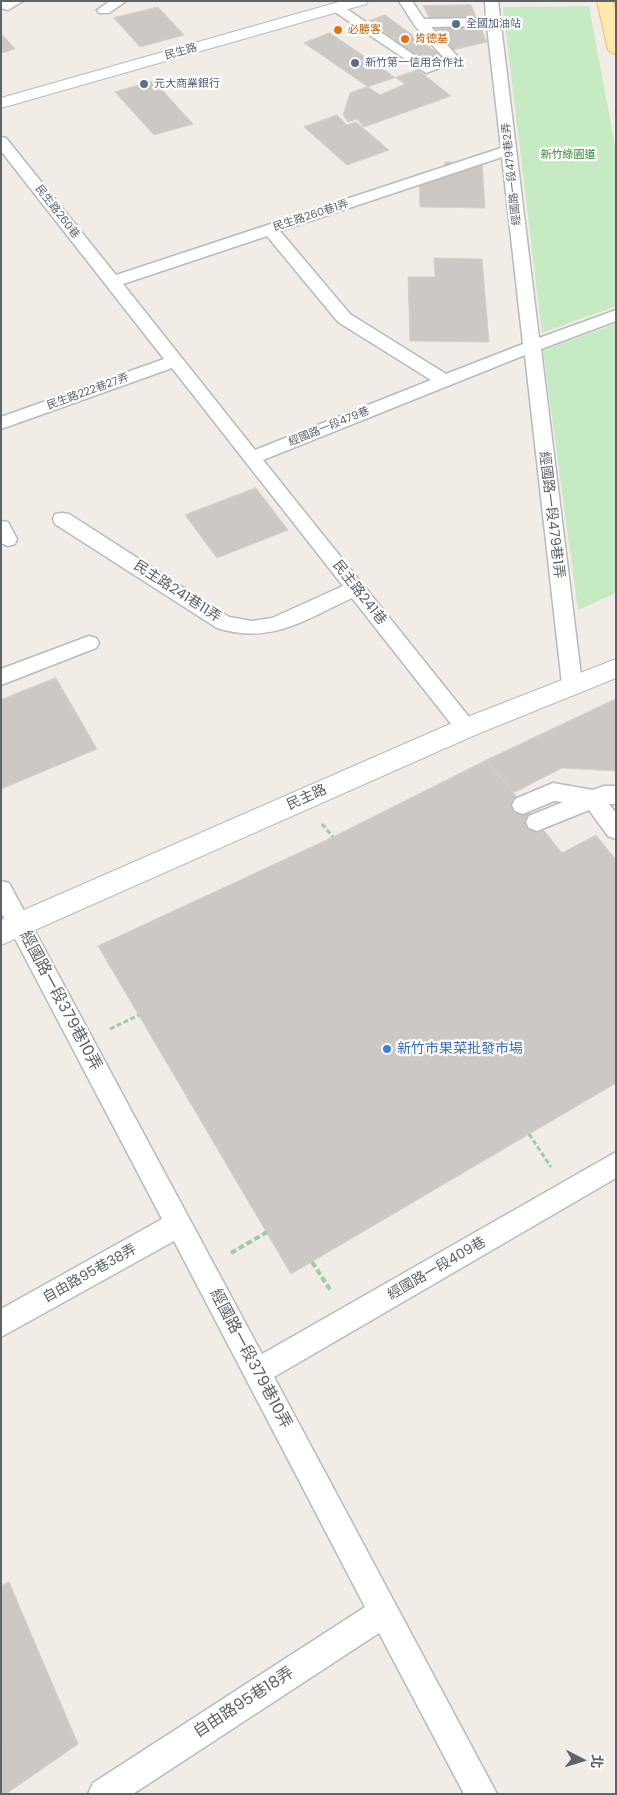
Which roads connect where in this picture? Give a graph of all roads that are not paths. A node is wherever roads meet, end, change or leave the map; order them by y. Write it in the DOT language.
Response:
graph roads {
  1 [pos="17,1"];
  2 [pos="120,1"];
  3 [pos="360,1"];
  4 [pos="405,1"];
  5 [pos="490,1"];
  6 [pos="605,1"];
  7 [pos="1,4"];
  8 [pos="336,8"];
  9 [pos="104,10"];
  10 [pos="493,22"];
  11 [pos="420,23"];
  12 [pos="616,50"];
  13 [pos="1,103"];
  14 [pos="1,141"];
  15 [pos="510,150"];
  16 [pos="271,230"];
  17 [pos="112,282"];
  18 [pos="616,316"];
  19 [pos="530,347"];
  20 [pos="175,360"];
  21 [pos="445,380"];
  22 [pos="1,423"];
  23 [pos="251,458"];
  24 [pos="62,519"];
  25 [pos="355,588"];
  26 [pos="90,643"];
  27 [pos="616,668"];
  28 [pos="1,677"];
  29 [pos="572,684"];
  30 [pos="466,728"];
  31 [pos="616,795"];
  32 [pos="593,800"];
  33 [pos="523,805"];
  34 [pos="537,822"];
  35 [pos="616,830"];
  36 [pos="1,890"];
  37 [pos="10,929"];
  38 [pos="616,1164"];
  39 [pos="178,1224"];
  40 [pos="1,1324"];
  41 [pos="257,1372"];
  42 [pos="384,1612"];
  43 [pos="104,1794"];
  44 [pos="481,1794"];
  1 -- 7 [label="lane"];
  2 -- 9 [label="lane"];
  3 -- 8 [label="street, 民生路"];
  4 -- 11 [label="lane"];
  5 -- 10 [label="lane, 經國路一段479巷2弄"];
  6 -- 12 [label="main road"];
  8 -- 11 [label="lane"];
  8 -- 13 [label="street, 民生路"];
  10 -- 11 [label="lane"];
  10 -- 15 [label="lane, 經國路一段479巷2弄"];
  14 -- 17 [label="lane, 民生路260巷"];
  15 -- 16 [label="lane, 民生路260巷1弄"];
  15 -- 19 [label="lane, 經國路一段479巷2弄"];
  16 -- 17 [label="lane, 民生路260巷1弄"];
  16 -- 21 [label="lane"];
  17 -- 20 [label="lane"];
  18 -- 19 [label="lane, 經國路一段479巷"];
  19 -- 21 [label="lane, 經國路一段479巷"];
  19 -- 29 [label="lane, 經國路一段479巷1弄"];
  20 -- 22 [label="lane, 民生路222巷27弄"];
  20 -- 23 [label="lane"];
  21 -- 23 [label="lane, 經國路一段479巷"];
  23 -- 25 [label="lane, 民主路241巷"];
  24 -- 25 [label="lane, 民主路241巷11弄"];
  25 -- 30 [label="lane, 民主路241巷"];
  26 -- 28 [label="lane"];
  27 -- 29 [label="street, 民主路"];
  29 -- 30 [label="street, 民主路"];
  30 -- 37 [label="street, 民主路"];
  31 -- 32 [label="lane"];
  32 -- 33 [label="lane"];
  32 -- 34 [label="lane"];
  32 -- 35 [label="lane"];
  36 -- 37 [label="lane, 經國路一段379巷10弄"];
  37 -- 39 [label="lane, 經國路一段379巷10弄"];
  38 -- 41 [label="lane, 經國路一段409巷"];
  39 -- 40 [label="lane, 自由路95巷38弄"];
  39 -- 41 [label="lane, 經國路一段379巷10弄"];
  41 -- 42 [label="lane, 經國路一段379巷10弄"];
  42 -- 43 [label="lane, 自由路95巷18弄"];
  42 -- 44 [label="lane, 經國路一段379巷10弄"];
}
